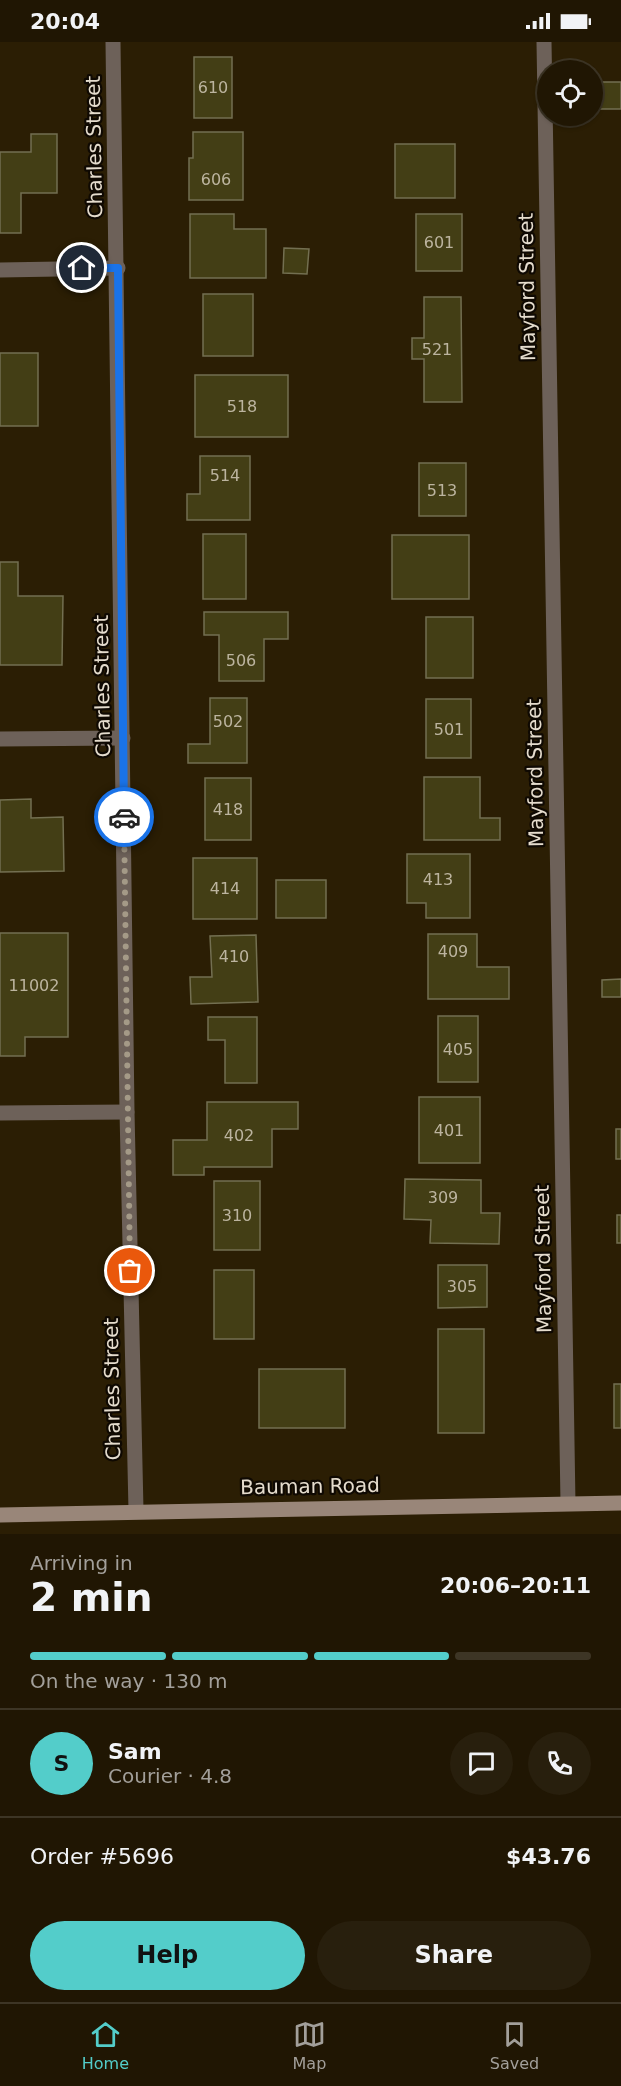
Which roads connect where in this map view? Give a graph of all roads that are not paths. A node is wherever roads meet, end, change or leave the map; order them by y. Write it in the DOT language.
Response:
graph roads {
  1 [pos="113,42"];
  2 [pos="544,42"];
  3 [pos="118,268"];
  4 [pos="0,270"];
  5 [pos="123,738"];
  6 [pos="0,739"];
  7 [pos="127,1112"];
  8 [pos="0,1113"];
  9 [pos="568,1503"];
  10 [pos="621,1503"];
  11 [pos="136,1510"];
  12 [pos="0,1515"];
  1 -- 3 [label="street, Charles Street"];
  2 -- 9 [label="street, Mayford Street"];
  3 -- 4 [label="street"];
  3 -- 5 [label="street, Charles Street"];
  5 -- 6 [label="street"];
  5 -- 7 [label="street, Charles Street"];
  7 -- 8 [label="street"];
  7 -- 11 [label="street, Charles Street"];
  9 -- 10 [label="street, Bauman Road"];
  9 -- 11 [label="street, Bauman Road"];
  11 -- 12 [label="street, Bauman Road"];
}
